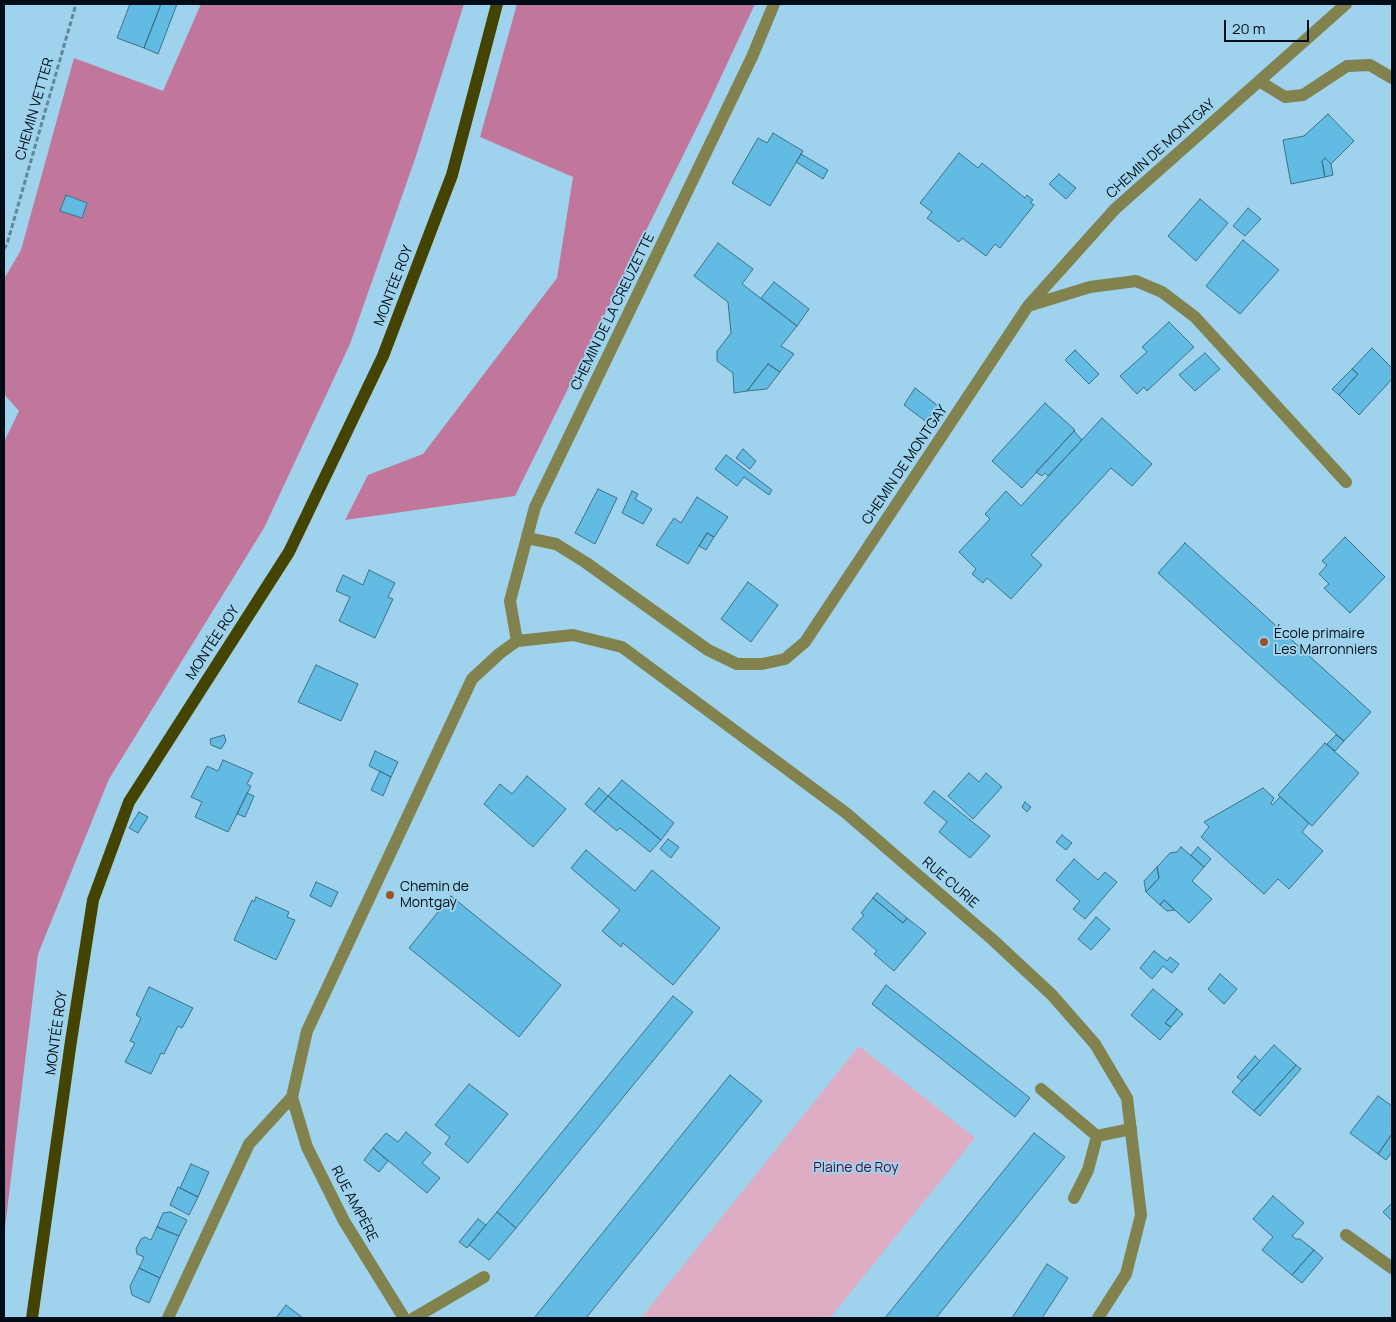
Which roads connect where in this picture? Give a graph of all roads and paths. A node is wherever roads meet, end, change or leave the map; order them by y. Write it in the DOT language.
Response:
graph roads {
  1 [pos="76,4"];
  2 [pos="497,4"];
  3 [pos="774,4"];
  4 [pos="1346,4"];
  5 [pos="1392,78"];
  6 [pos="1260,82"];
  7 [pos="4,249"];
  8 [pos="1028,306"];
  9 [pos="1346,482"];
  10 [pos="527,538"];
  11 [pos="518,641"];
  12 [pos="1040,1089"];
  13 [pos="292,1097"];
  14 [pos="1131,1129"];
  15 [pos="1097,1136"];
  16 [pos="1074,1198"];
  17 [pos="1346,1235"];
  18 [pos="1392,1268"];
  19 [pos="484,1278"];
  20 [pos="32,1318"];
  21 [pos="168,1318"];
  22 [pos="404,1318"];
  23 [pos="414,1318"];
  24 [pos="1098,1318"];
  1 -- 7 [label="path, CHEMIN VETTER"];
  2 -- 20 [label="main road, MONTÉE ROY"];
  3 -- 10 [label="street, CHEMIN DE LA CREUZETTE"];
  4 -- 6 [label="street, CHEMIN DE MONTGAY"];
  5 -- 6 [label="street"];
  6 -- 8 [label="street, CHEMIN DE MONTGAY"];
  8 -- 9 [label="street"];
  8 -- 10 [label="street, CHEMIN DE MONTGAY"];
  10 -- 11 [label="street, CHEMIN DE LA CREUZETTE"];
  11 -- 13 [label="street"];
  11 -- 14 [label="street, RUE CURIE"];
  12 -- 15 [label="street"];
  13 -- 21 [label="street"];
  13 -- 22 [label="street, RUE AMPÈRE"];
  14 -- 15 [label="street"];
  14 -- 24 [label="street, RUE CURIE"];
  15 -- 16 [label="street"];
  17 -- 18 [label="street"];
  19 -- 23 [label="street"];
}
